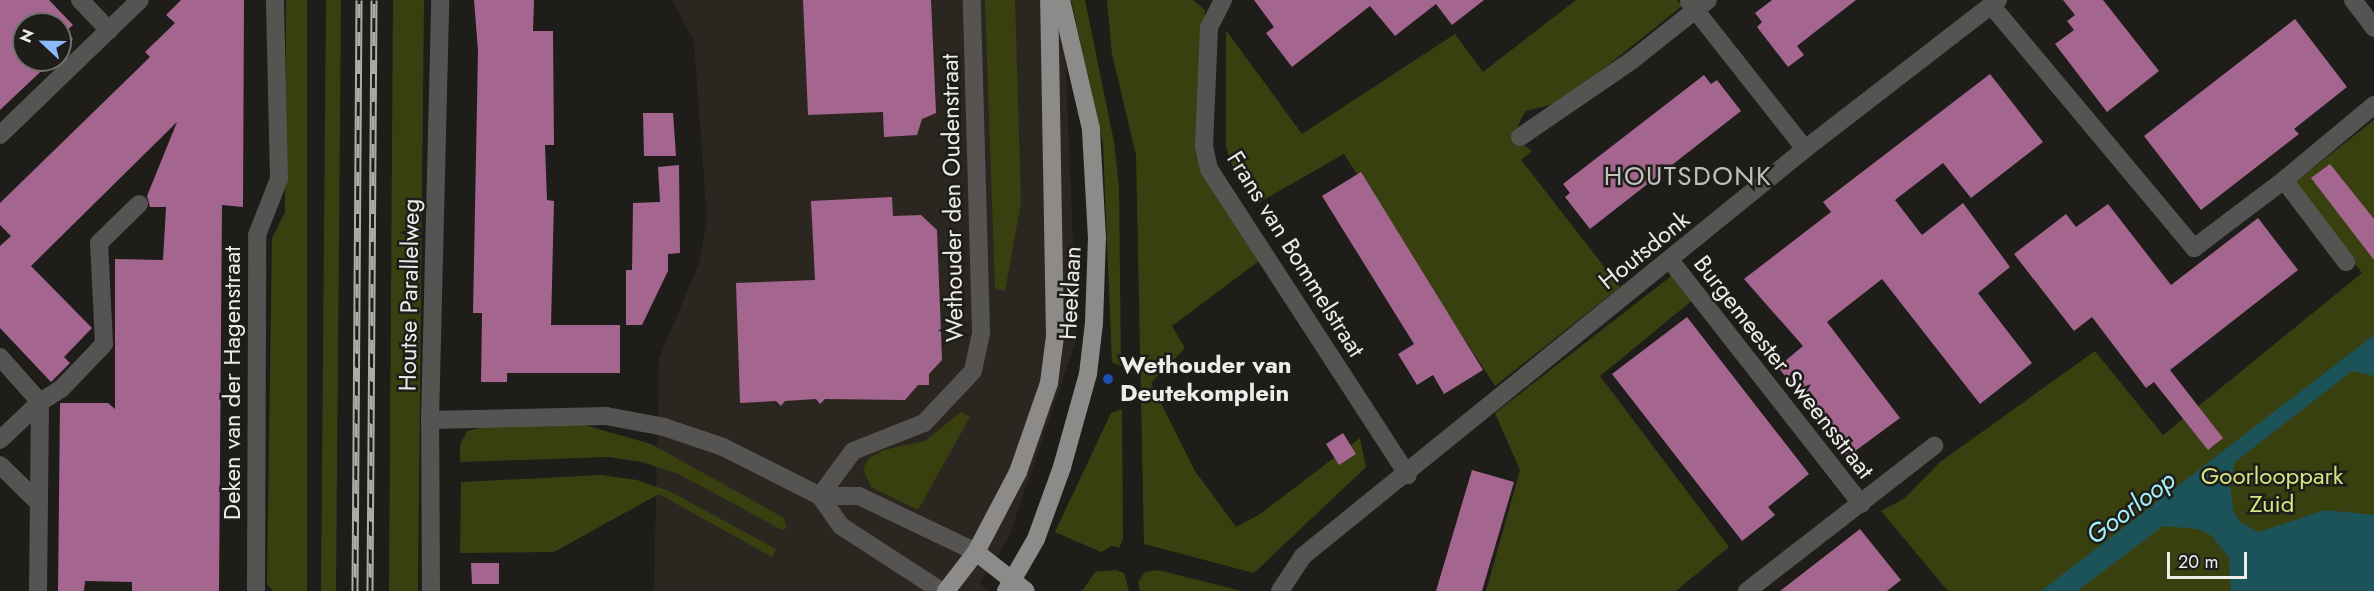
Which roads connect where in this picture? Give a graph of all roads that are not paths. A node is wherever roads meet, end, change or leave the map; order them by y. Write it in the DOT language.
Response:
graph roads {
  1 [pos="80,0"];
  2 [pos="140,0"];
  3 [pos="275,0"];
  4 [pos="440,0"];
  5 [pos="972,0"];
  6 [pos="1049,0"];
  7 [pos="1061,0"];
  8 [pos="2353,0"];
  9 [pos="1217,2"];
  10 [pos="1994,2"];
  11 [pos="1697,3"];
  12 [pos="2374,28"];
  13 [pos="109,30"];
  14 [pos="2374,105"];
  15 [pos="0,135"];
  16 [pos="1520,137"];
  17 [pos="1805,149"];
  18 [pos="2284,180"];
  19 [pos="139,204"];
  20 [pos="1670,260"];
  21 [pos="2346,262"];
  22 [pos="0,357"];
  23 [pos="40,402"];
  24 [pos="430,420"];
  25 [pos="0,440"];
  26 [pos="1934,446"];
  27 [pos="0,465"];
  28 [pos="1408,475"];
  29 [pos="820,496"];
  30 [pos="39,503"];
  31 [pos="1861,504"];
  32 [pos="976,552"];
  33 [pos="1016,587"];
  34 [pos="38,591"];
  35 [pos="255,591"];
  36 [pos="431,591"];
  37 [pos="944,591"];
  38 [pos="1280,591"];
  39 [pos="1747,591"];
  1 -- 13 [label="street"];
  2 -- 13 [label="street"];
  3 -- 35 [label="street, Deken van der Hagenstraat"];
  4 -- 24 [label="street, Houtse Parallelweg"];
  5 -- 29 [label="street, Wethouder den Oudenstraat"];
  6 -- 32 [label="main road, Heeklaan"];
  7 -- 33 [label="main road, Heeklaan"];
  8 -- 12 [label="street"];
  9 -- 28 [label="street, Frans van Bommelstraat"];
  10 -- 17 [label="street, Houtsdonk"];
  10 -- 18 [label="street"];
  11 -- 16 [label="street"];
  11 -- 17 [label="street"];
  13 -- 15 [label="street"];
  14 -- 18 [label="street"];
  17 -- 20 [label="street, Houtsdonk"];
  18 -- 21 [label="street"];
  19 -- 23 [label="street"];
  20 -- 28 [label="street, Houtsdonk"];
  20 -- 31 [label="street, Burgemeester Sweensstraat"];
  22 -- 23 [label="street"];
  23 -- 25 [label="street"];
  23 -- 30 [label="street"];
  24 -- 29 [label="street"];
  24 -- 36 [label="street, Houtse Parallelweg"];
  26 -- 31 [label="street, Burgemeester Sweensstraat"];
  27 -- 30 [label="street"];
  28 -- 38 [label="street"];
  29 -- 32 [label="street"];
  29 -- 37 [label="street"];
  30 -- 34 [label="street"];
  31 -- 39 [label="street, Burgemeester Sweensstraat"];
  32 -- 33 [label="main road, Heeklaan"];
  32 -- 37 [label="main road, Heeklaan"];
}
